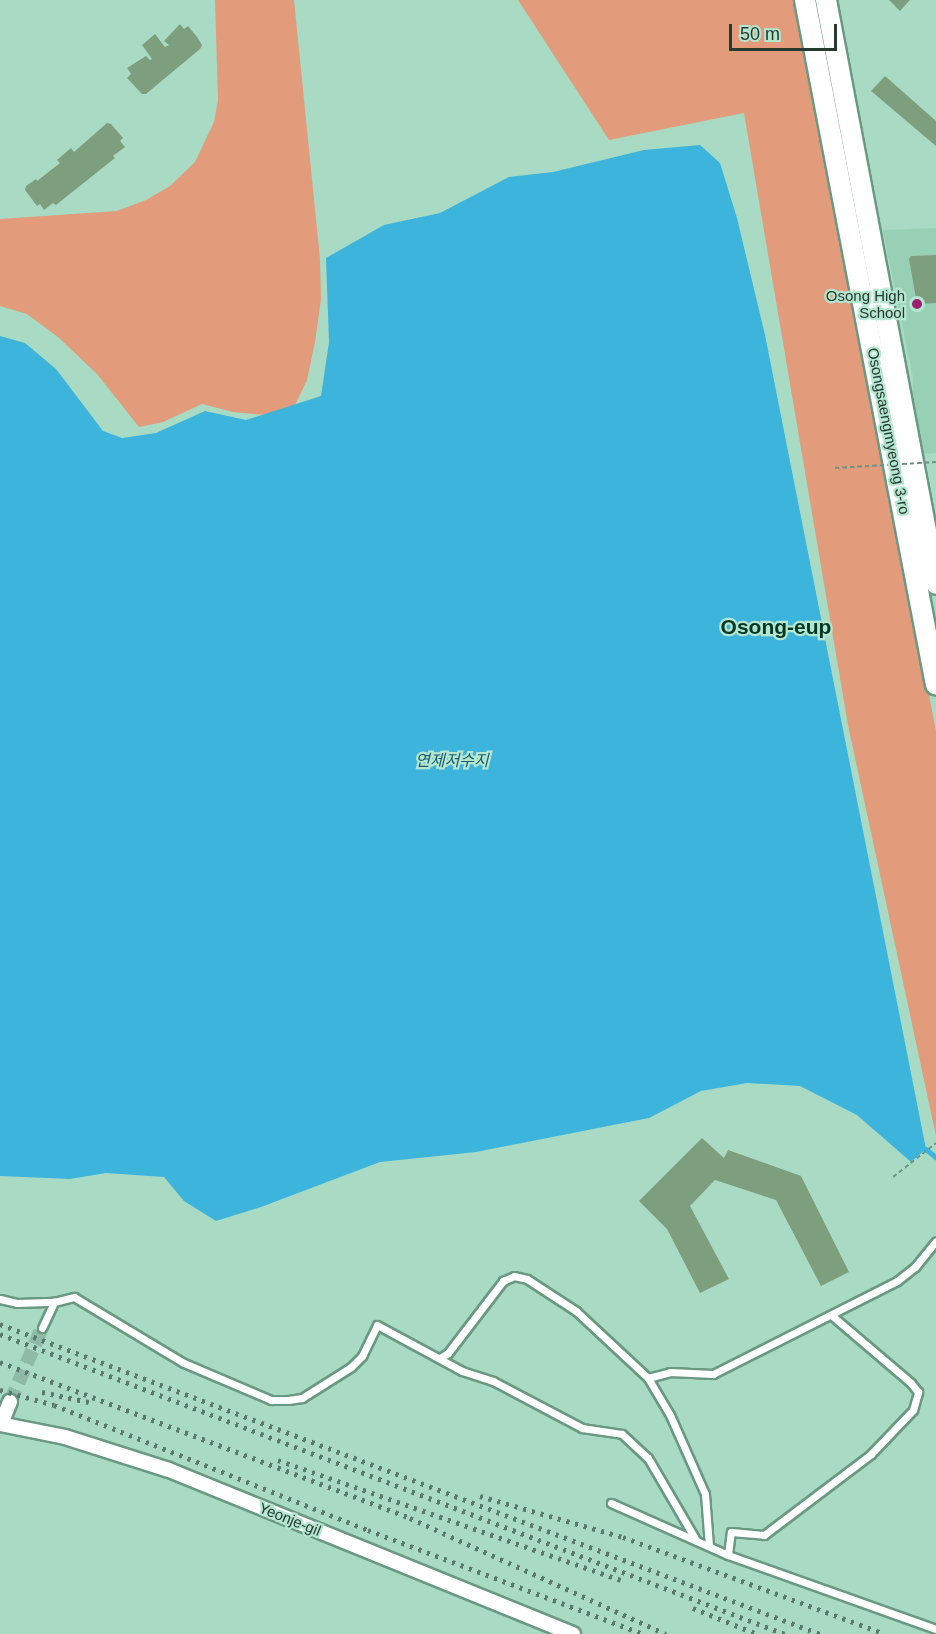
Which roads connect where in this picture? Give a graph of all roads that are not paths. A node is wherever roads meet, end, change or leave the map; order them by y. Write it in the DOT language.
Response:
graph roads {
  1 [pos="805,0"];
  2 [pos="826,0"];
  3 [pos="936,584"];
  4 [pos="936,685"];
  5 [pos="936,1241"];
  6 [pos="0,1299"];
  7 [pos="54,1302"];
  8 [pos="831,1315"];
  9 [pos="42,1328"];
  10 [pos="440,1358"];
  11 [pos="648,1378"];
  12 [pos="10,1402"];
  13 [pos="0,1424"];
  14 [pos="611,1503"];
  15 [pos="696,1540"];
  16 [pos="709,1546"];
  17 [pos="728,1555"];
  18 [pos="936,1629"];
  19 [pos="573,1634"];
  1 -- 4 [label="street, Osongsaengmyeong 3-ro"];
  2 -- 3 [label="street, Osongsaengmyeong 3-ro"];
  5 -- 8 [label="lane"];
  6 -- 7 [label="lane"];
  7 -- 9 [label="lane"];
  7 -- 10 [label="lane"];
  8 -- 11 [label="lane"];
  8 -- 17 [label="lane"];
  10 -- 11 [label="lane"];
  10 -- 15 [label="lane"];
  11 -- 16 [label="lane"];
  12 -- 13 [label="street"];
  13 -- 19 [label="street, Yeonje-gil"];
  14 -- 15 [label="lane"];
  15 -- 16 [label="lane"];
  16 -- 17 [label="lane"];
  17 -- 18 [label="lane"];
}
